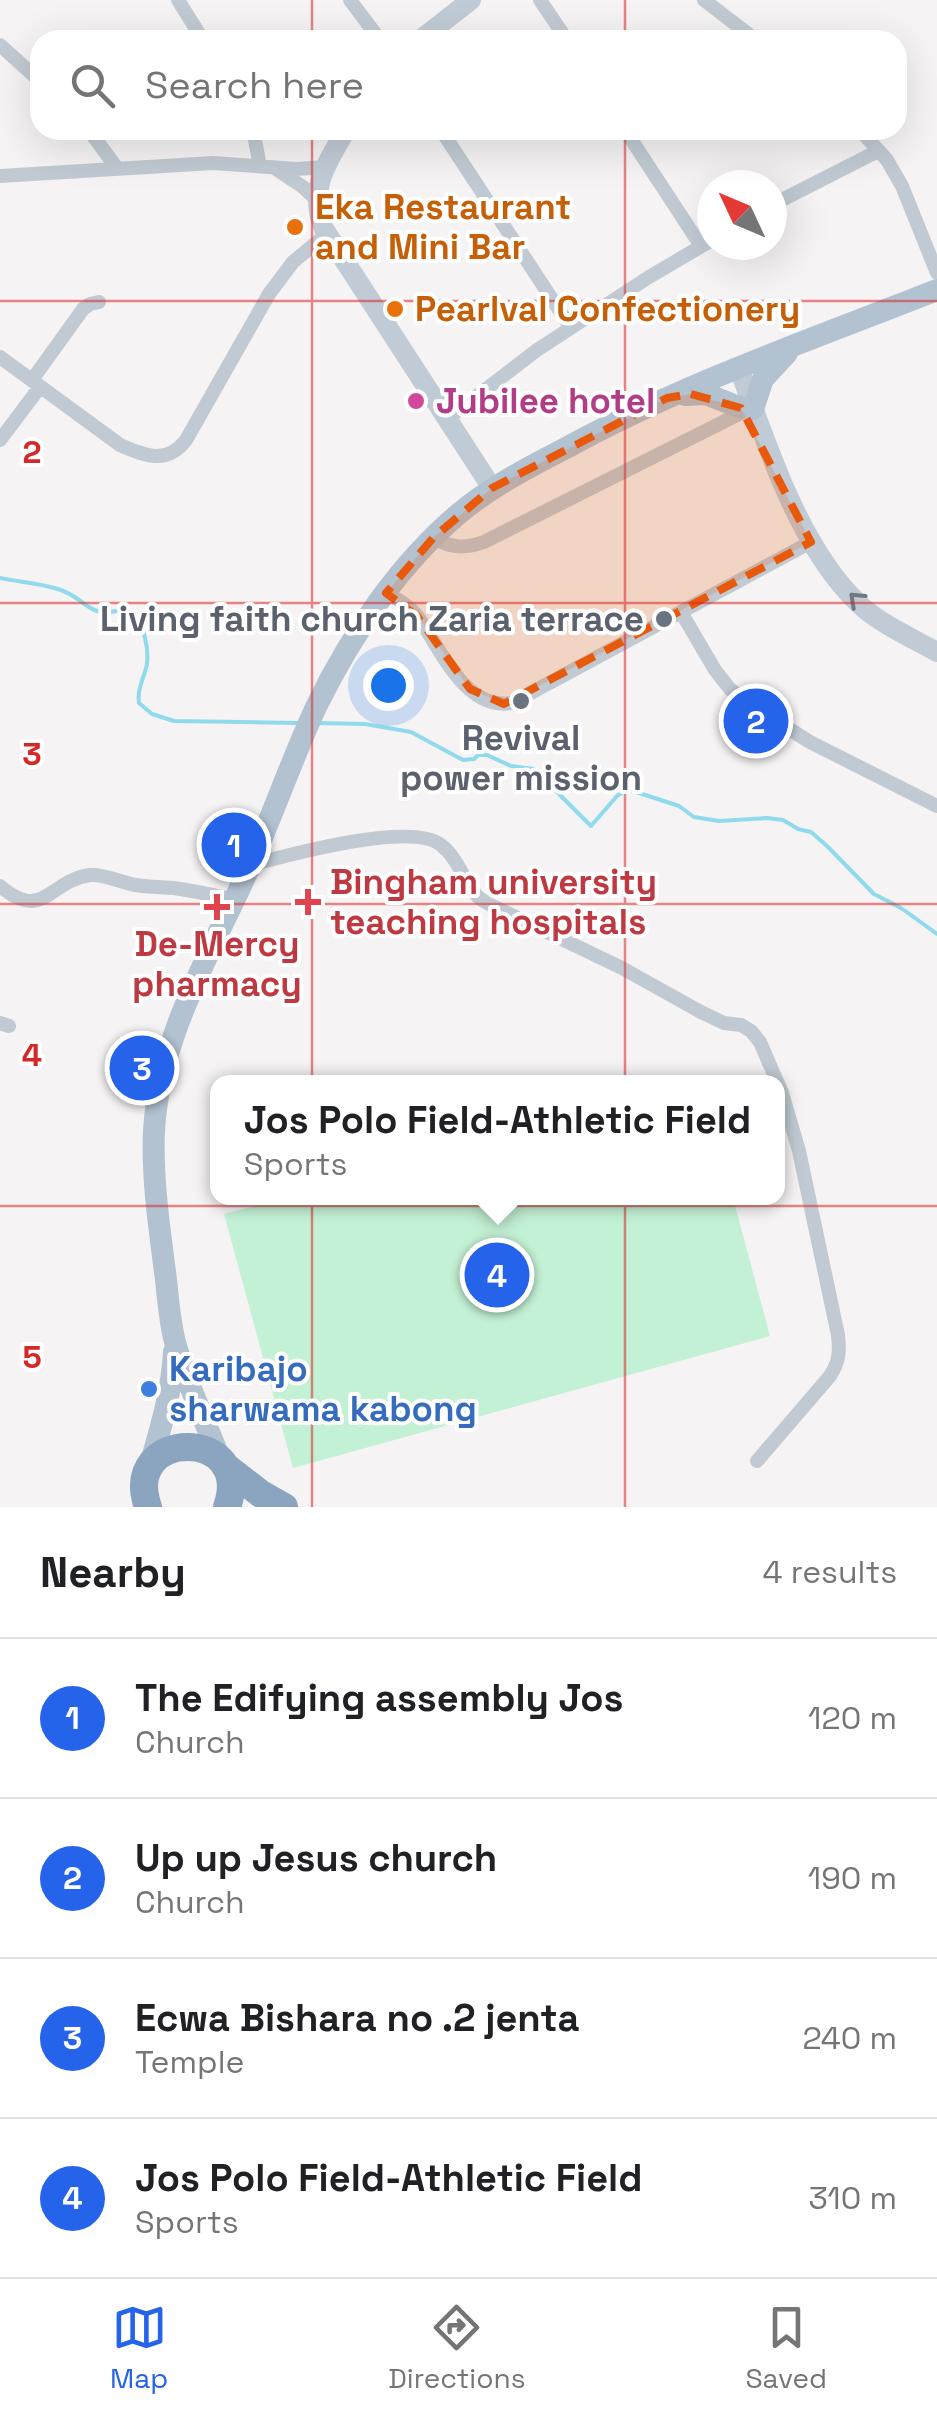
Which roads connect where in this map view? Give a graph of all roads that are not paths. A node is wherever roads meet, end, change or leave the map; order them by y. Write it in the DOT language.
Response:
graph roads {
  1 [pos="178,0"];
  2 [pos="350,0"];
  3 [pos="471,0"];
  4 [pos="540,0"];
  5 [pos="704,0"];
  6 [pos="197,30"];
  7 [pos="372,30"];
  8 [pos="433,30"];
  9 [pos="560,30"];
  10 [pos="743,30"];
  11 [pos="0,44"];
  12 [pos="30,72"];
  13 [pos="96,140"];
  14 [pos="257,140"];
  15 [pos="340,140"];
  16 [pos="448,140"];
  17 [pos="632,140"];
  18 [pos="869,140"];
  19 [pos="878,150"];
  20 [pos="266,166"];
  21 [pos="325,166"];
  22 [pos="116,167"];
  23 [pos="0,176"];
  24 [pos="787,197"];
  25 [pos="317,200"];
  26 [pos="697,229"];
  27 [pos="327,234"];
  28 [pos="697,249"];
  29 [pos="937,273"];
  30 [pos="937,290"];
  31 [pos="98,302"];
  32 [pos="570,328"];
  33 [pos="794,346"];
  34 [pos="0,357"];
  35 [pos="731,371"];
  36 [pos="36,383"];
  37 [pos="666,398"];
  38 [pos="746,410"];
  39 [pos="447,418"];
  40 [pos="0,440"];
  41 [pos="492,488"];
  42 [pos="432,538"];
  43 [pos="812,542"];
  44 [pos="386,593"];
  45 [pos="681,612"];
  46 [pos="937,652"];
  47 [pos="937,806"];
  48 [pos="250,865"];
  49 [pos="0,886"];
  50 [pos="234,900"];
  51 [pos="775,1075"];
  52 [pos="785,1103"];
  53 [pos="174,1338"];
  54 [pos="757,1461"];
  55 [pos="222,1463"];
  56 [pos="147,1472"];
  57 [pos="125,1507"];
  58 [pos="148,1507"];
  59 [pos="227,1507"];
  60 [pos="284,1507"];
  1 -- 6 [label="street"];
  2 -- 7 [label="street"];
  3 -- 8 [label="street"];
  4 -- 9 [label="street"];
  5 -- 10 [label="street"];
  11 -- 12 [label="street"];
  13 -- 22 [label="street"];
  14 -- 20 [label="street"];
  15 -- 21 [label="street"];
  16 -- 32 [label="street"];
  17 -- 26 [label="street"];
  18 -- 19 [label="street"];
  19 -- 24 [label="street"];
  19 -- 29 [label="street"];
  20 -- 21 [label="street"];
  20 -- 22 [label="street"];
  20 -- 25 [label="street"];
  21 -- 25 [label="street"];
  22 -- 23 [label="street"];
  25 -- 27 [label="street"];
  27 -- 36 [label="street"];
  27 -- 39 [label="street"];
  28 -- 32 [label="street"];
  30 -- 33 [label="main road"];
  31 -- 36 [label="street"];
  32 -- 39 [label="street"];
  33 -- 35 [label="main road"];
  33 -- 38 [label="main road"];
  34 -- 36 [label="street"];
  35 -- 37 [label="main road"];
  35 -- 38 [label="street"];
  36 -- 40 [label="street"];
  37 -- 38 [label="main road"];
  37 -- 41 [label="main road"];
  38 -- 42 [label="street"];
  38 -- 43 [label="street"];
  39 -- 41 [label="street"];
  41 -- 42 [label="main road"];
  42 -- 44 [label="main road"];
  43 -- 45 [label="street"];
  46 -- 43 [label="street, one-way"];
  44 -- 45 [label="street"];
  44 -- 48 [label="main road"];
  45 -- 47 [label="street"];
  48 -- 50 [label="main road"];
  48 -- 51 [label="street"];
  49 -- 50 [label="street"];
  50 -- 53 [label="main road"];
  52 -- 54 [label="street"];
  53 -- 55 [label="main road"];
  53 -- 56 [label="main road"];
  55 -- 56 [label="highway"];
  55 -- 59 [label="highway"];
  55 -- 60 [label="highway"];
  56 -- 57 [label="highway"];
  56 -- 58 [label="highway"];
}
